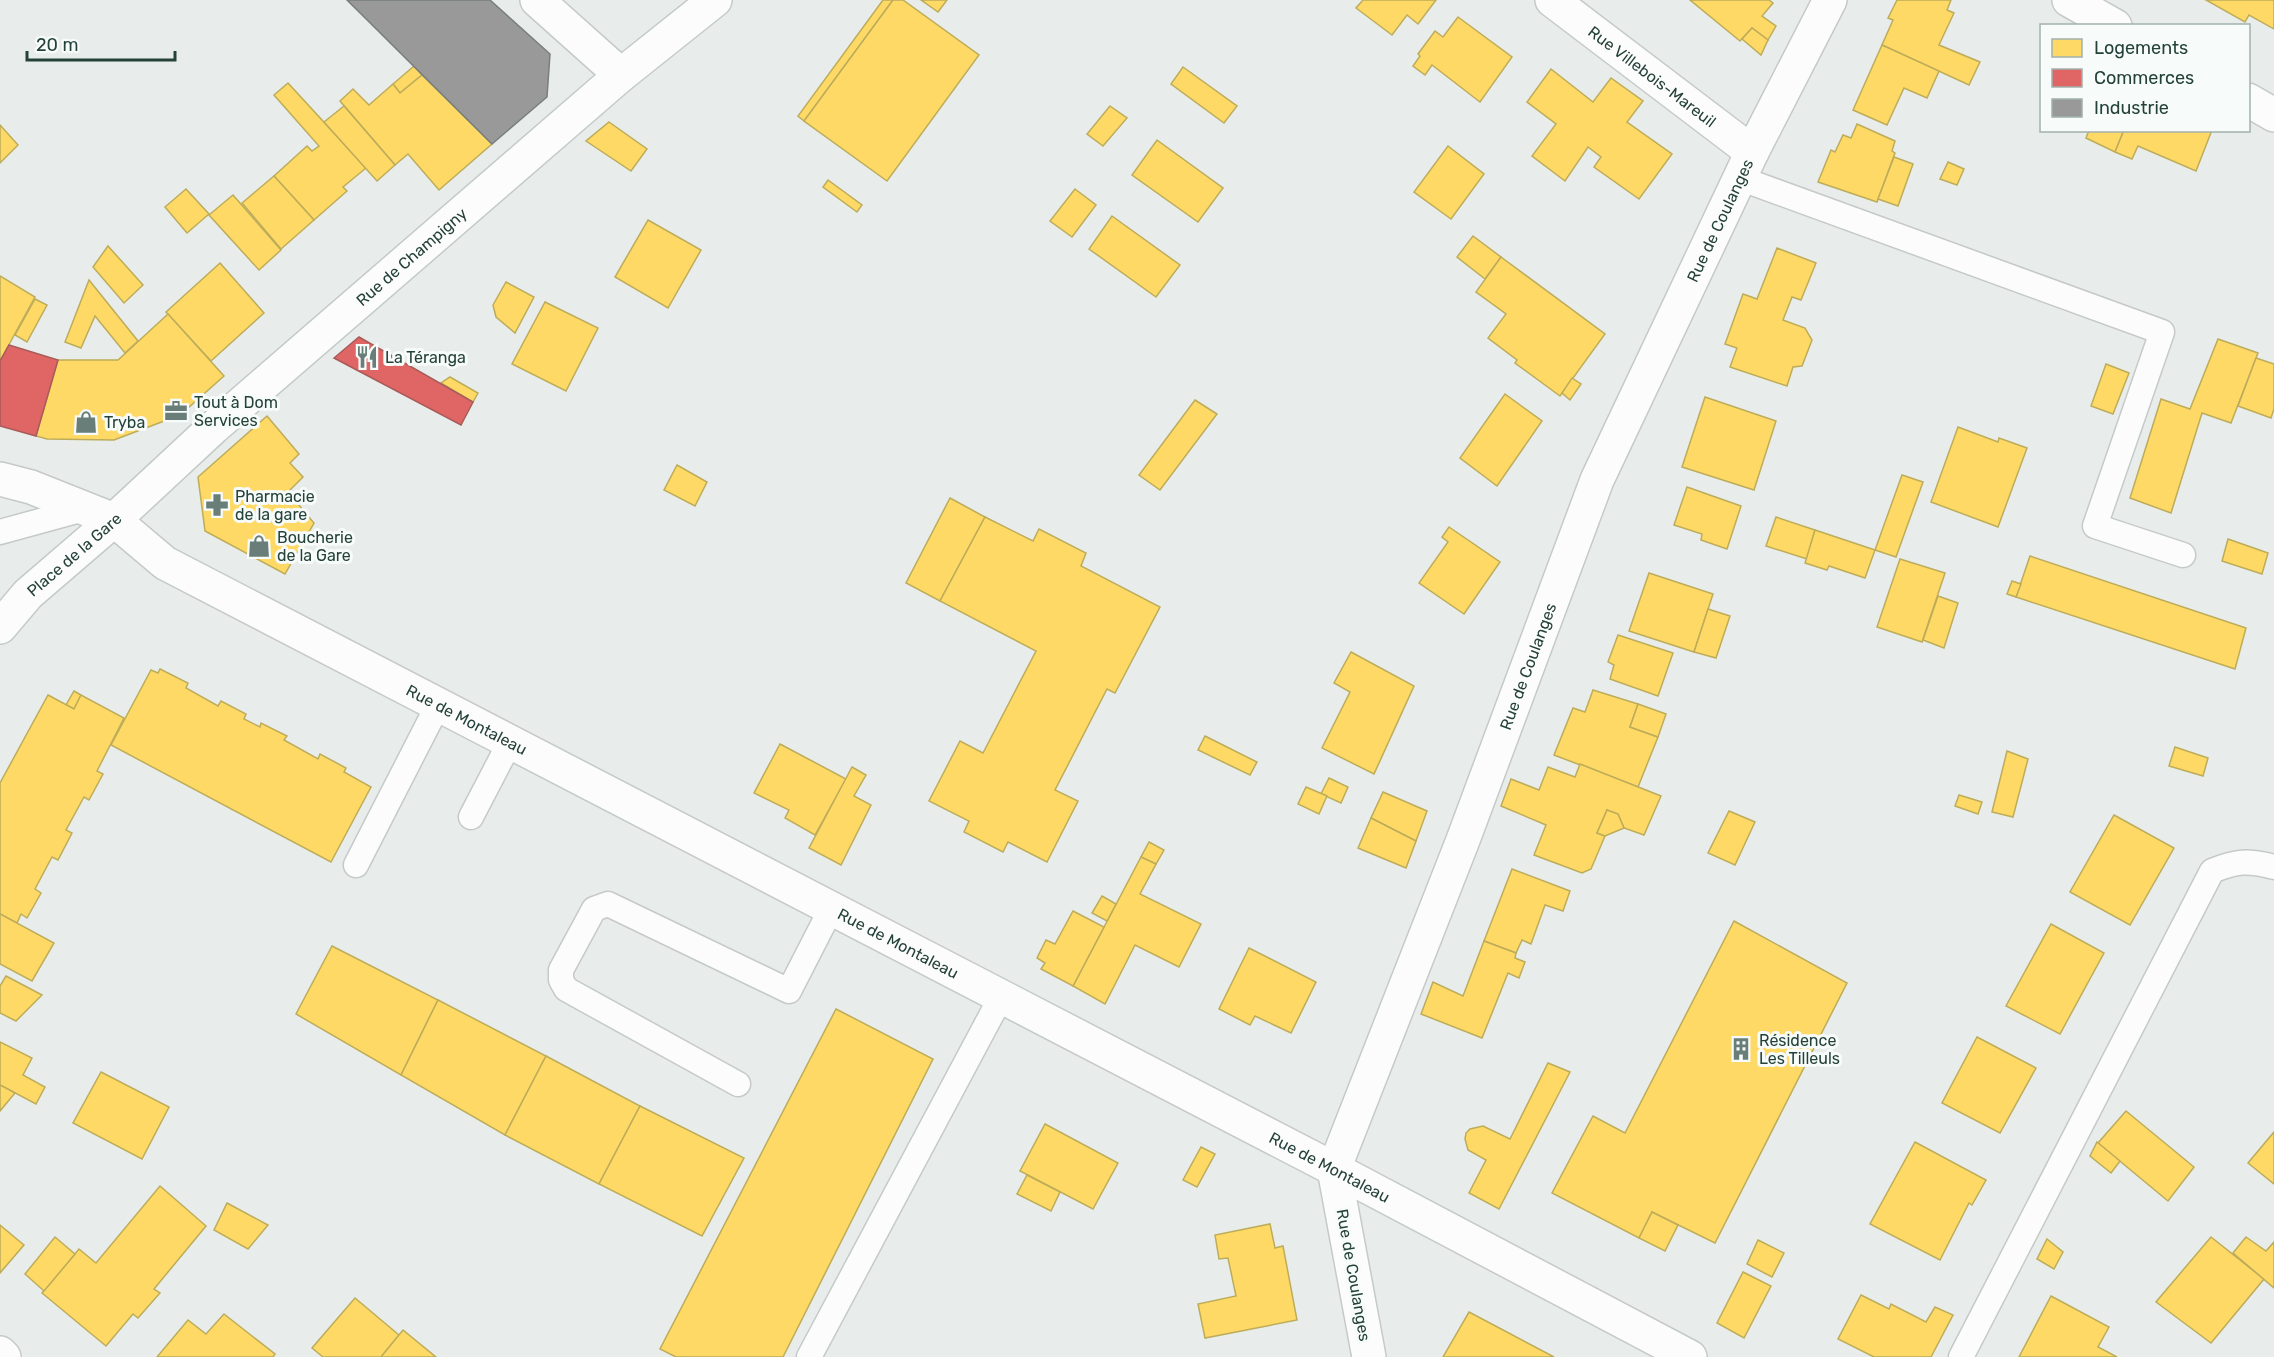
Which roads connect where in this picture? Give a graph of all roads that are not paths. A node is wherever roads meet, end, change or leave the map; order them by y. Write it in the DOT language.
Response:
graph roads {
  1 [pos="537,0"];
  2 [pos="715,0"];
  3 [pos="1552,0"];
  4 [pos="1830,0"];
  5 [pos="2069,0"];
  6 [pos="2111,24"];
  7 [pos="621,75"];
  8 [pos="2250,101"];
  9 [pos="2274,115"];
  10 [pos="1745,165"];
  11 [pos="0,479"];
  12 [pos="84,509"];
  13 [pos="114,520"];
  14 [pos="0,532"];
  15 [pos="2183,555"];
  16 [pos="0,627"];
  17 [pos="438,705"];
  18 [pos="510,742"];
  19 [pos="471,817"];
  20 [pos="357,865"];
  21 [pos="2274,867"];
  22 [pos="831,909"];
  23 [pos="1001,997"];
  24 [pos="738,1084"];
  25 [pos="1334,1169"];
  26 [pos="0,1353"];
  27 [pos="4,1357"];
  28 [pos="809,1357"];
  29 [pos="1369,1357"];
  30 [pos="1690,1357"];
  31 [pos="1961,1357"];
  1 -- 7 [label="street"];
  2 -- 7 [label="street, Rue de Champigny"];
  3 -- 10 [label="street, Rue Villebois-Mareuil"];
  4 -- 10 [label="street, Rue de Coulanges"];
  5 -- 6 [label="street"];
  7 -- 13 [label="street, Rue de Champigny"];
  8 -- 9 [label="street"];
  10 -- 15 [label="lane"];
  10 -- 25 [label="street, Rue de Coulanges"];
  11 -- 12 [label="street, Place de la Gare"];
  12 -- 13 [label="street, Place de la Gare"];
  12 -- 14 [label="lane"];
  13 -- 16 [label="street, Place de la Gare"];
  13 -- 17 [label="street, Rue de Montaleau"];
  17 -- 18 [label="street, Rue de Montaleau"];
  17 -- 20 [label="lane"];
  18 -- 19 [label="lane"];
  18 -- 22 [label="street, Rue de Montaleau"];
  21 -- 31 [label="lane"];
  22 -- 23 [label="street, Rue de Montaleau"];
  22 -- 24 [label="lane"];
  23 -- 25 [label="street, Rue de Montaleau"];
  23 -- 28 [label="lane"];
  25 -- 29 [label="street, Rue de Coulanges"];
  25 -- 30 [label="street, Rue de Montaleau"];
  26 -- 27 [label="street"];
}
